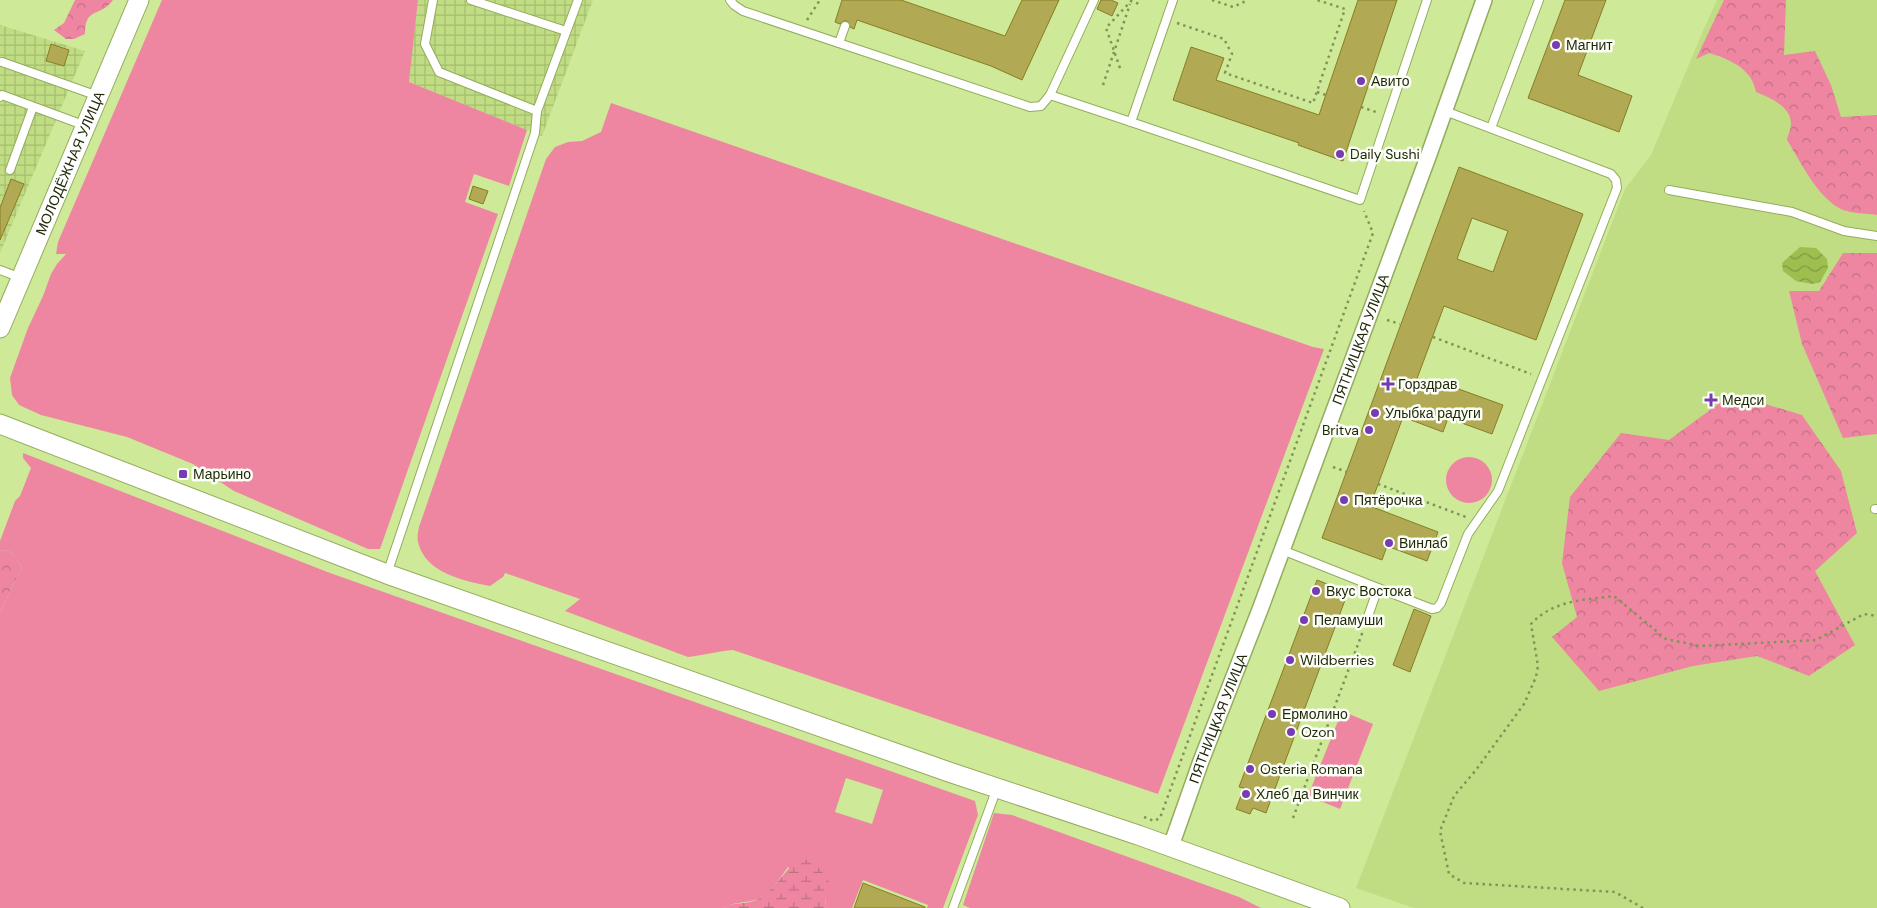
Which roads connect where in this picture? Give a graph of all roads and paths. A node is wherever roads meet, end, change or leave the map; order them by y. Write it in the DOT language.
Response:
graph roads {
  1 [pos="139,0"];
  2 [pos="433,0"];
  3 [pos="471,0"];
  4 [pos="578,0"];
  5 [pos="730,0"];
  6 [pos="820,0"];
  7 [pos="1094,0"];
  8 [pos="1173,0"];
  9 [pos="1212,0"];
  10 [pos="1248,0"];
  11 [pos="1317,0"];
  12 [pos="1427,0"];
  13 [pos="1484,0"];
  14 [pos="1539,0"];
  15 [pos="1131,1"];
  16 [pos="1142,5"];
  17 [pos="1166,19"];
  18 [pos="844,26"];
  19 [pos="566,31"];
  20 [pos="804,32"];
  21 [pos="839,43"];
  22 [pos="1114,52"];
  23 [pos="2,62"];
  24 [pos="1120,68"];
  25 [pos="1103,85"];
  26 [pos="1317,92"];
  27 [pos="1050,95"];
  28 [pos="1326,95"];
  29 [pos="98,96"];
  30 [pos="0,97"];
  31 [pos="33,107"];
  32 [pos="1361,107"];
  33 [pos="537,110"];
  34 [pos="1445,111"];
  35 [pos="1388,116"];
  36 [pos="1132,122"];
  37 [pos="86,126"];
  38 [pos="1491,128"];
  39 [pos="10,170"];
  40 [pos="1669,190"];
  41 [pos="1360,200"];
  42 [pos="1877,236"];
  43 [pos="0,270"];
  44 [pos="21,278"];
  45 [pos="1387,320"];
  46 [pos="1400,324"];
  47 [pos="0,328"];
  48 [pos="1433,337"];
  49 [pos="1542,378"];
  50 [pos="0,424"];
  51 [pos="1333,467"];
  52 [pos="1347,472"];
  53 [pos="1378,484"];
  54 [pos="1477,521"];
  55 [pos="1282,550"];
  56 [pos="386,574"];
  57 [pos="1378,588"];
  58 [pos="1877,616"];
  59 [pos="1366,622"];
  60 [pos="997,788"];
  61 [pos="1144,817"];
  62 [pos="1293,818"];
  63 [pos="1171,846"];
  64 [pos="952,908"];
  65 [pos="1340,908"];
  66 [pos="1643,908"];
  1 -- 29 [label="street, МОЛОДЁЖНАЯ УЛИЦА"];
  2 -- 33 [label="lane"];
  3 -- 19 [label="lane"];
  4 -- 19 [label="lane"];
  5 -- 20 [label="lane"];
  6 -- 20 [label="path"];
  7 -- 27 [label="lane"];
  8 -- 17 [label="lane"];
  9 -- 10 [label="path"];
  11 -- 26 [label="path"];
  12 -- 35 [label="lane"];
  13 -- 34 [label="street, ПЯТНИЦКАЯ УЛИЦА"];
  14 -- 38 [label="lane"];
  15 -- 16 [label="path"];
  15 -- 22 [label="path"];
  15 -- 22 [label="path"];
  17 -- 26 [label="path"];
  17 -- 36 [label="lane"];
  18 -- 21 [label="lane"];
  19 -- 33 [label="lane"];
  20 -- 21 [label="lane"];
  21 -- 27 [label="lane"];
  22 -- 24 [label="path"];
  22 -- 25 [label="path"];
  23 -- 29 [label="lane"];
  26 -- 28 [label="path"];
  27 -- 36 [label="lane"];
  29 -- 37 [label="street, МОЛОДЁЖНАЯ УЛИЦА"];
  30 -- 31 [label="lane"];
  31 -- 37 [label="lane"];
  31 -- 39 [label="lane"];
  32 -- 35 [label="path"];
  33 -- 56 [label="lane"];
  34 -- 38 [label="lane"];
  34 -- 55 [label="street, ПЯТНИЦКАЯ УЛИЦА"];
  35 -- 41 [label="lane"];
  36 -- 41 [label="lane"];
  37 -- 44 [label="street, МОЛОДЁЖНАЯ УЛИЦА"];
  38 -- 49 [label="lane"];
  40 -- 42 [label="lane"];
  41 -- 61 [label="path"];
  43 -- 44 [label="lane"];
  44 -- 47 [label="street, МОЛОДЁЖНАЯ УЛИЦА"];
  45 -- 46 [label="path"];
  48 -- 49 [label="path"];
  49 -- 54 [label="lane"];
  50 -- 56 [label="street"];
  51 -- 52 [label="path"];
  53 -- 54 [label="path"];
  54 -- 57 [label="lane"];
  55 -- 57 [label="lane"];
  55 -- 63 [label="street, ПЯТНИЦКАЯ УЛИЦА"];
  56 -- 60 [label="street"];
  57 -- 59 [label="lane"];
  58 -- 66 [label="path"];
  59 -- 62 [label="path"];
  60 -- 63 [label="street"];
  60 -- 64 [label="lane"];
  63 -- 65 [label="street"];
}
